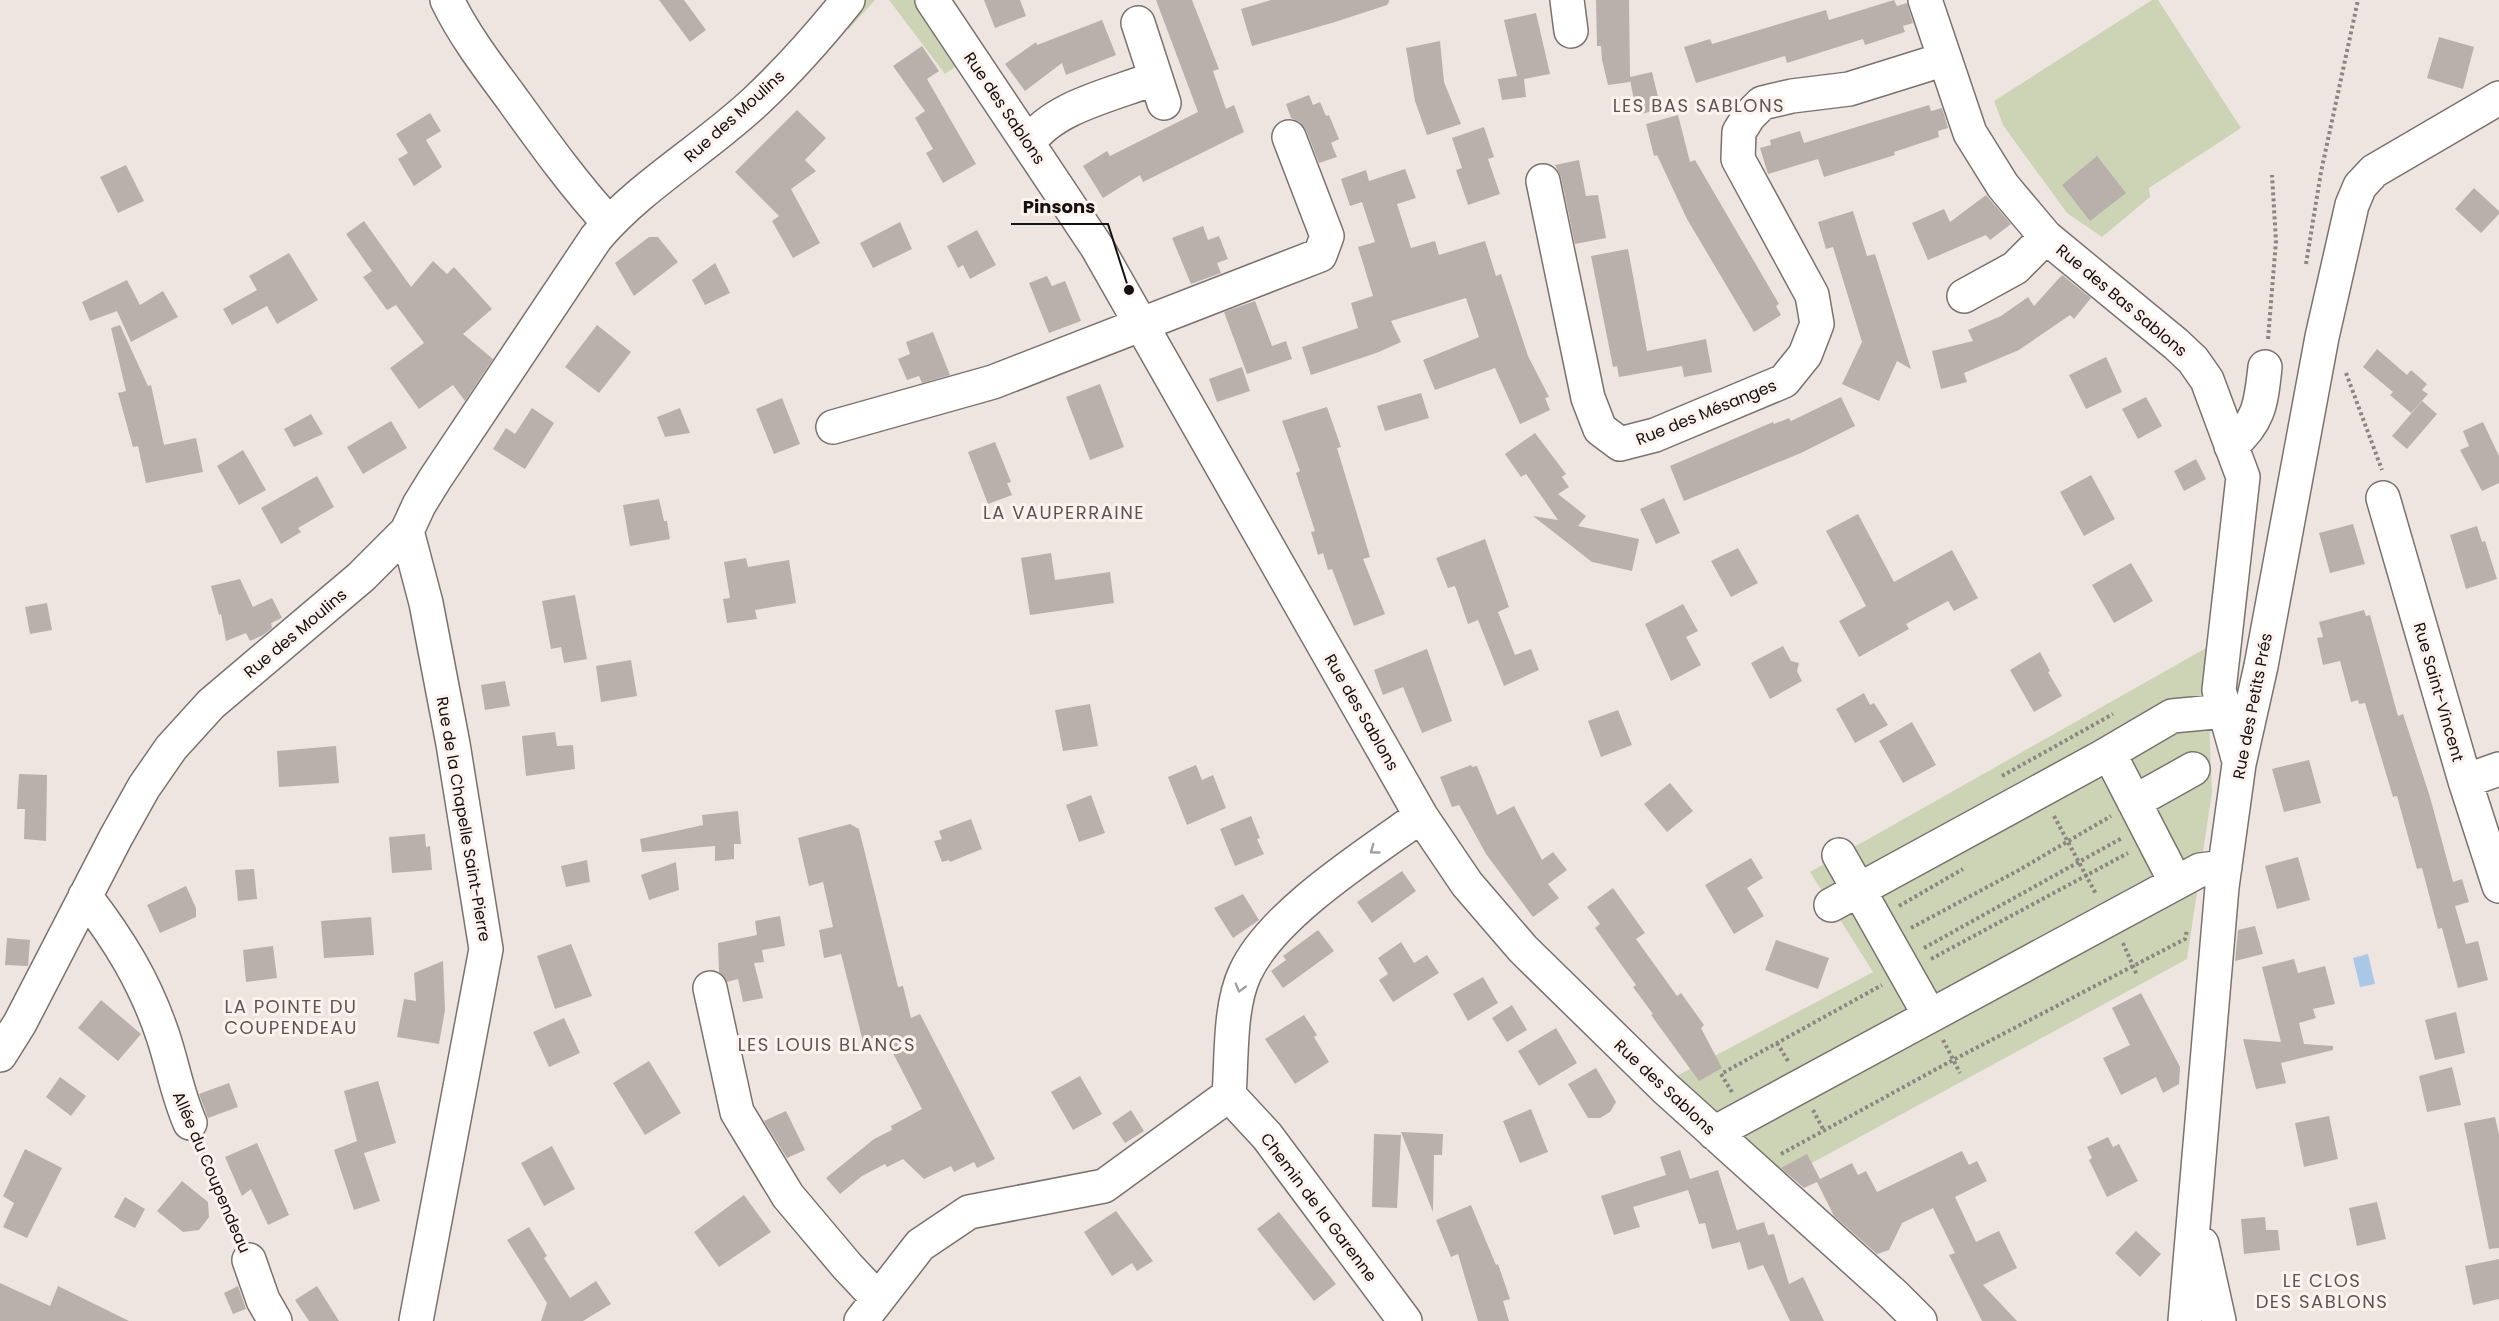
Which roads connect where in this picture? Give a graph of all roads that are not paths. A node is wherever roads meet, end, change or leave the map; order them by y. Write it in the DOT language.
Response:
graph roads {
  1 [pos="447,0"];
  2 [pos="848,0"];
  3 [pos="932,0"];
  4 [pos="1925,0"];
  5 [pos="1138,23"];
  6 [pos="1945,59"];
  7 [pos="2499,98"];
  8 [pos="1289,137"];
  9 [pos="1029,143"];
  10 [pos="1543,181"];
  11 [pos="609,223"];
  12 [pos="2046,237"];
  13 [pos="1964,296"];
  14 [pos="1142,326"];
  15 [pos="2265,367"];
  16 [pos="833,427"];
  17 [pos="2231,446"];
  18 [pos="2383,498"];
  19 [pos="407,531"];
  20 [pos="2224,711"];
  21 [pos="2109,753"];
  22 [pos="2239,764"];
  23 [pos="2193,769"];
  24 [pos="2499,769"];
  25 [pos="2465,781"];
  26 [pos="2140,814"];
  27 [pos="1421,816"];
  28 [pos="1839,855"];
  29 [pos="2225,867"];
  30 [pos="2176,883"];
  31 [pos="2499,886"];
  32 [pos="86,896"];
  33 [pos="1844,897"];
  34 [pos="710,988"];
  35 [pos="1930,1016"];
  36 [pos="0,1055"];
  37 [pos="1229,1095"];
  38 [pos="190,1123"];
  39 [pos="1714,1133"];
  40 [pos="2195,1216"];
  41 [pos="249,1260"];
  42 [pos="870,1310"];
  43 [pos="274,1321"];
  44 [pos="416,1321"];
  45 [pos="1405,1321"];
  46 [pos="1920,1321"];
  47 [pos="2186,1321"];
  48 [pos="2219,1321"];
  1 -- 11 [label="street"];
  2 -- 11 [label="street, Rue des Moulins"];
  3 -- 9 [label="street, Rue des Sablons"];
  4 -- 6 [label="street, Rue des Bas Sablons"];
  5 -- 9 [label="street"];
  6 -- 10 [label="street, Rue des Mésanges"];
  6 -- 12 [label="street, Rue des Bas Sablons"];
  7 -- 22 [label="street, Rue des Petits Prés"];
  8 -- 14 [label="street"];
  9 -- 14 [label="street, Rue des Sablons"];
  11 -- 19 [label="street, Rue des Moulins"];
  12 -- 13 [label="street"];
  12 -- 17 [label="street, Rue des Bas Sablons"];
  14 -- 16 [label="street"];
  14 -- 27 [label="street, Rue des Sablons"];
  15 -- 17 [label="street"];
  17 -- 20 [label="street, Rue des Bas Sablons"];
  18 -- 25 [label="street, Rue Saint-Vincent"];
  19 -- 32 [label="street, Rue des Moulins"];
  19 -- 44 [label="street, Rue de la Chapelle Saint-Pierre"];
  20 -- 21 [label="street"];
  20 -- 22 [label="street, Rue des Bas Sablons"];
  21 -- 26 [label="street"];
  21 -- 33 [label="street"];
  22 -- 29 [label="street, Rue des Petits Prés"];
  23 -- 26 [label="street"];
  24 -- 25 [label="street"];
  25 -- 31 [label="street, Rue Saint-Vincent"];
  26 -- 30 [label="street"];
  27 -- 37 [label="street, one-way"];
  27 -- 39 [label="street, Rue des Sablons"];
  28 -- 33 [label="street"];
  29 -- 30 [label="street"];
  29 -- 40 [label="street, Rue des Petits Prés"];
  30 -- 35 [label="street"];
  32 -- 36 [label="street, Rue des Moulins"];
  32 -- 38 [label="street, Allée du Coupendeau"];
  33 -- 35 [label="street"];
  34 -- 42 [label="street"];
  35 -- 39 [label="street"];
  37 -- 42 [label="street"];
  37 -- 45 [label="street, Chemin de la Garenne"];
  39 -- 46 [label="street, Rue des Sablons"];
  40 -- 47 [label="street, Rue des Petits Prés"];
  40 -- 48 [label="street, Rue des Petits Prés"];
  41 -- 43 [label="street, Allée du Coupendeau"];
}
